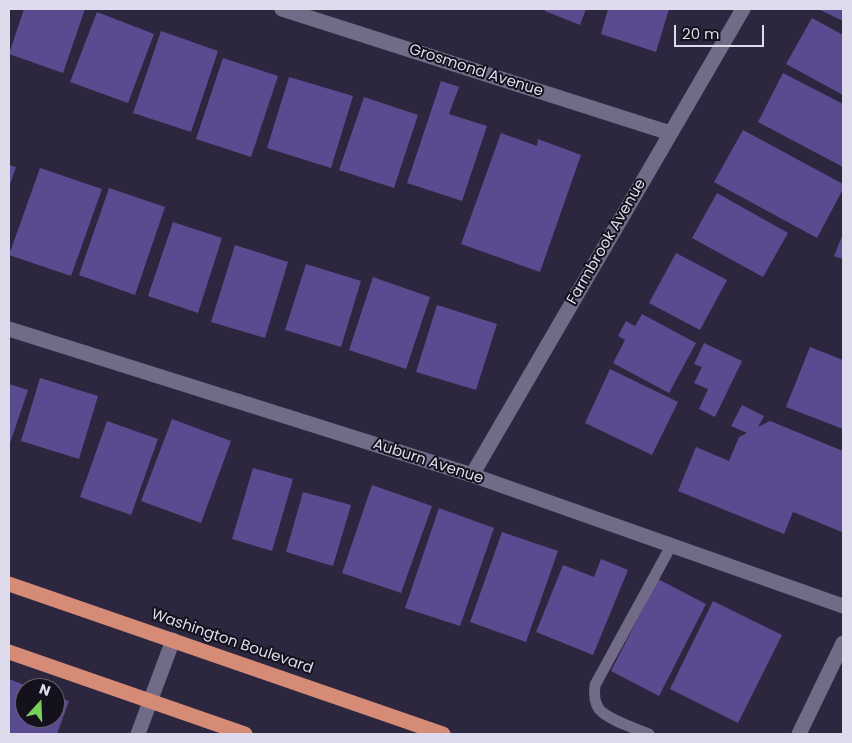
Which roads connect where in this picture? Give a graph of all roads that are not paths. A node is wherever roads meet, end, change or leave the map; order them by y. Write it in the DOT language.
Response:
graph roads {
  1 [pos="282,9"];
  2 [pos="744,9"];
  3 [pos="670,133"];
  4 [pos="9,329"];
  5 [pos="472,475"];
  6 [pos="671,546"];
  7 [pos="9,584"];
  8 [pos="843,606"];
  9 [pos="173,640"];
  10 [pos="843,643"];
  11 [pos="9,652"];
  12 [pos="151,701"];
  13 [pos="138,734"];
  14 [pos="245,734"];
  15 [pos="443,734"];
  16 [pos="649,734"];
  17 [pos="799,734"];
  1 -- 3 [label="street, Grosmond Avenue"];
  2 -- 3 [label="street, Farmbrook Avenue"];
  3 -- 5 [label="street, Farmbrook Avenue"];
  4 -- 5 [label="street, Auburn Avenue"];
  5 -- 6 [label="street, Auburn Avenue"];
  6 -- 8 [label="street, Auburn Avenue"];
  6 -- 16 [label="lane"];
  7 -- 9 [label="highway, Washington Boulevard"];
  9 -- 12 [label="street"];
  9 -- 15 [label="highway, Washington Boulevard"];
  10 -- 17 [label="street"];
  11 -- 12 [label="highway"];
  12 -- 13 [label="street"];
  12 -- 14 [label="highway"];
}
